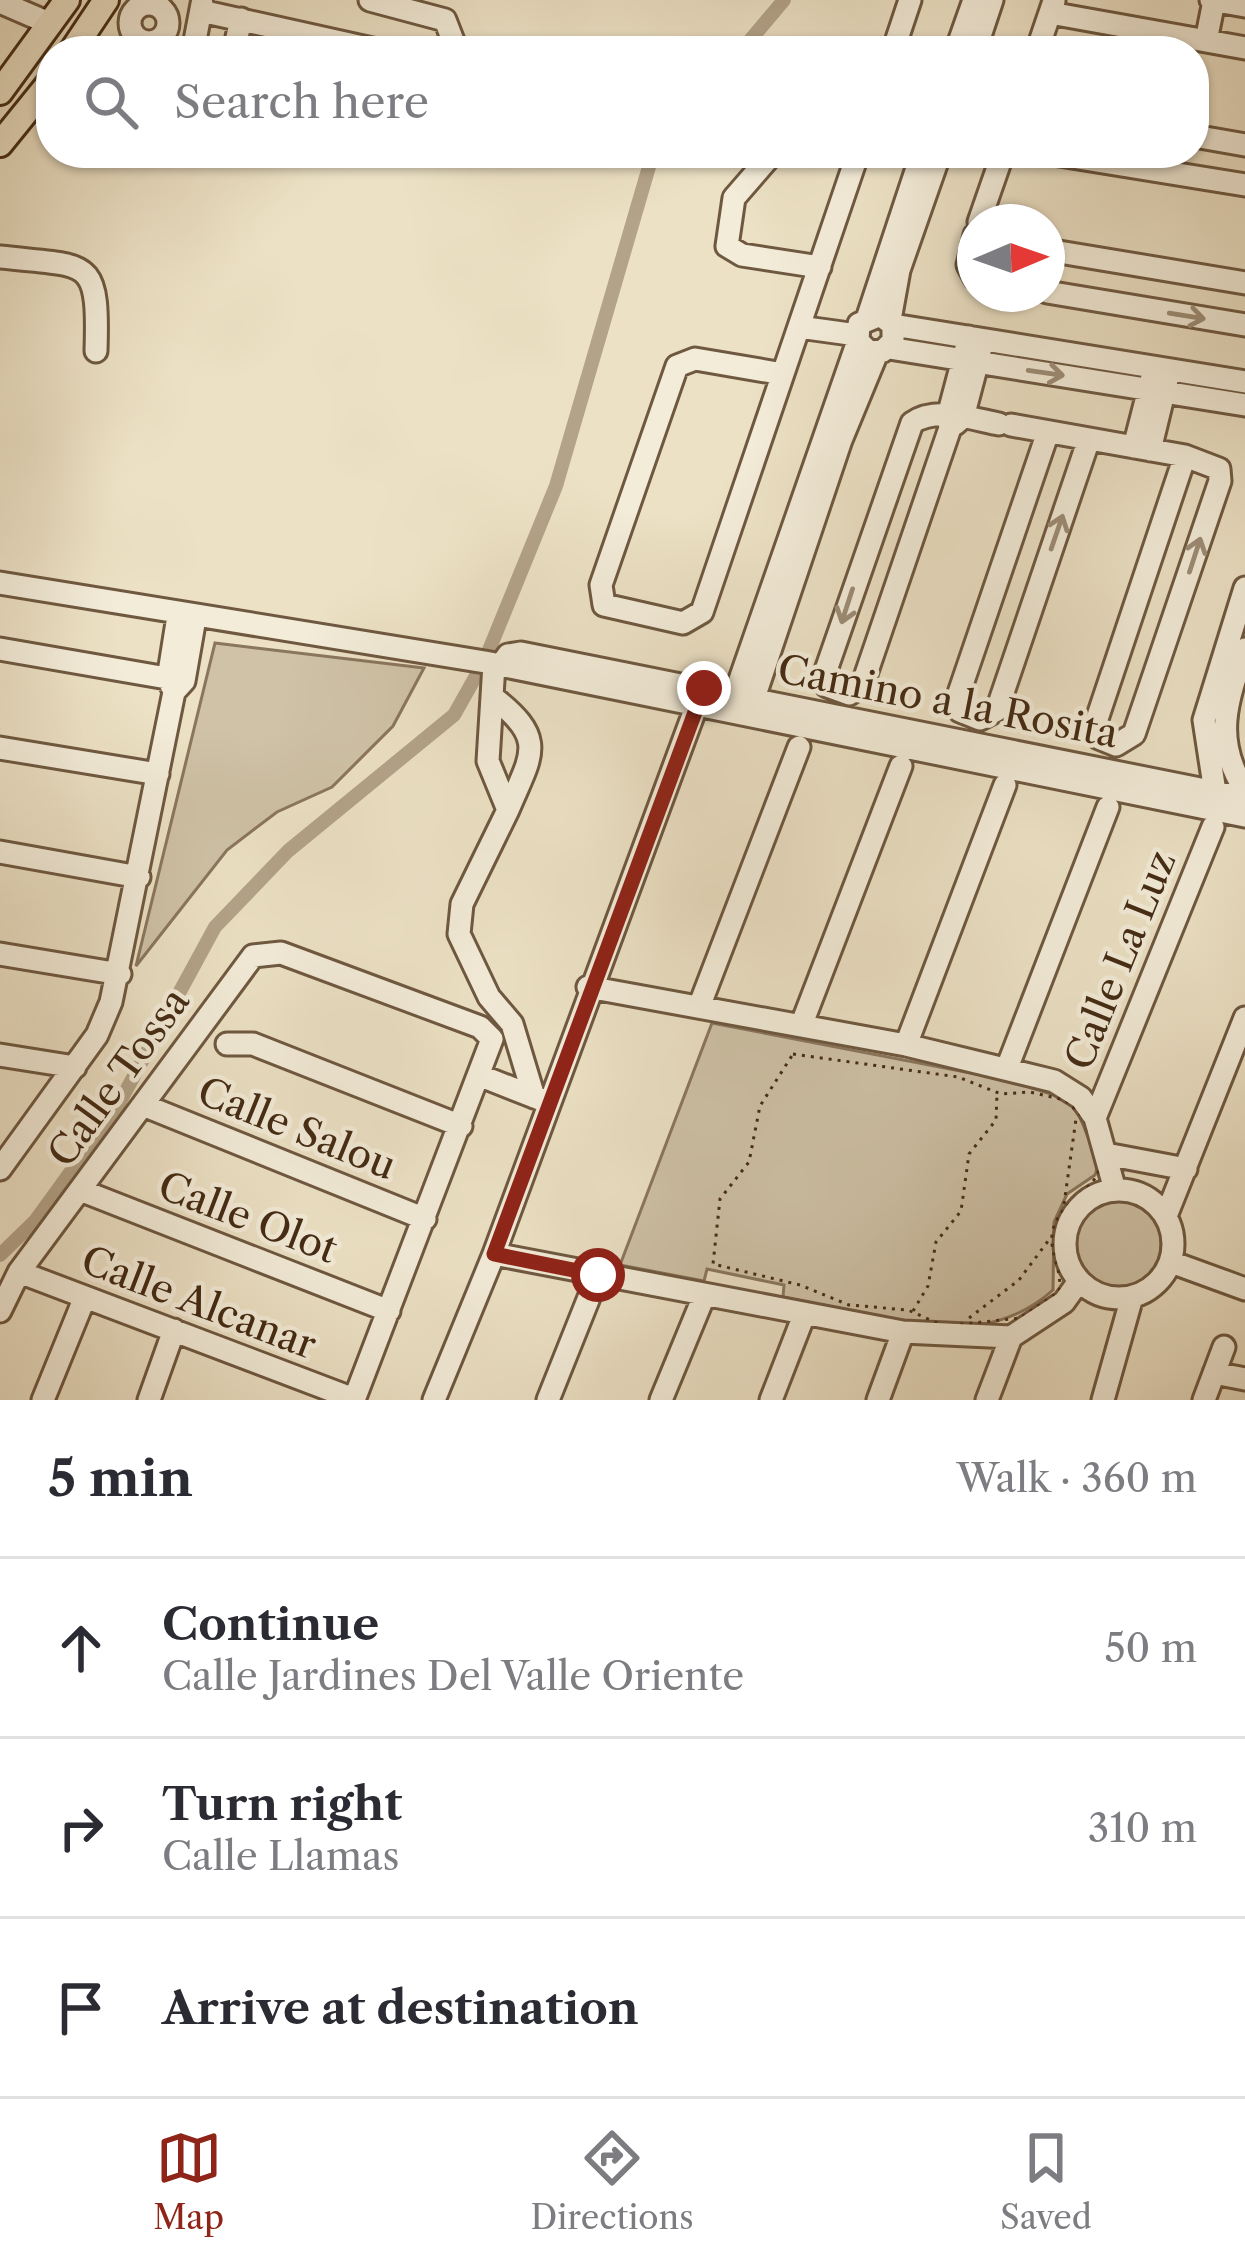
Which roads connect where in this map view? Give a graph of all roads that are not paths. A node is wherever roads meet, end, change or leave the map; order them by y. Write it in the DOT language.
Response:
graph roads {
  1 [pos="67,0"];
  2 [pos="106,0"];
  3 [pos="370,0"];
  4 [pos="910,0"];
  5 [pos="974,0"];
  6 [pos="992,0"];
  7 [pos="1212,0"];
  8 [pos="0,2"];
  9 [pos="1052,6"];
  10 [pos="1245,6"];
  11 [pos="130,11"];
  12 [pos="241,20"];
  13 [pos="51,24"];
  14 [pos="91,25"];
  15 [pos="198,27"];
  16 [pos="42,36"];
  17 [pos="83,36"];
  18 [pos="156,36"];
  19 [pos="237,36"];
  20 [pos="293,36"];
  21 [pos="451,36"];
  22 [pos="897,36"];
  23 [pos="961,36"];
  24 [pos="979,36"];
  25 [pos="1042,36"];
  26 [pos="1184,36"];
  27 [pos="1207,36"];
  28 [pos="1209,42"];
  29 [pos="36,44"];
  30 [pos="1245,48"];
  31 [pos="1,90"];
  32 [pos="36,100"];
  33 [pos="1209,139"];
  34 [pos="0,144"];
  35 [pos="1245,145"];
  36 [pos="760,168"];
  37 [pos="853,168"];
  38 [pos="918,168"];
  39 [pos="935,168"];
  40 [pos="998,168"];
  41 [pos="1189,168"];
  42 [pos="1245,185"];
  43 [pos="985,204"];
  44 [pos="1065,253"];
  45 [pos="0,257"];
  46 [pos="1131,264"];
  47 [pos="820,267"];
  48 [pos="1245,283"];
  49 [pos="1065,295"];
  50 [pos="1121,305"];
  51 [pos="802,320"];
  52 [pos="1245,325"];
  53 [pos="874,333"];
  54 [pos="976,338"];
  55 [pos="95,351"];
  56 [pos="970,362"];
  57 [pos="783,374"];
  58 [pos="1160,378"];
  59 [pos="1245,382"];
  60 [pos="1245,405"];
  61 [pos="954,420"];
  62 [pos="1048,431"];
  63 [pos="1089,439"];
  64 [pos="1142,448"];
  65 [pos="1185,456"];
  66 [pos="866,548"];
  67 [pos="904,560"];
  68 [pos="999,572"];
  69 [pos="0,584"];
  70 [pos="1039,584"];
  71 [pos="1245,588"];
  72 [pos="1137,597"];
  73 [pos="1178,610"];
  74 [pos="187,617"];
  75 [pos="0,649"];
  76 [pos="1245,650"];
  77 [pos="493,664"];
  78 [pos="175,684"];
  79 [pos="745,696"];
  80 [pos="494,698"];
  81 [pos="700,698"];
  82 [pos="799,747"];
  83 [pos="0,748"];
  84 [pos="901,766"];
  85 [pos="158,774"];
  86 [pos="1005,785"];
  87 [pos="1215,791"];
  88 [pos="1245,794"];
  89 [pos="1108,807"];
  90 [pos="508,810"];
  91 [pos="1245,816"];
  92 [pos="1214,827"];
  93 [pos="0,852"];
  94 [pos="139,877"];
  95 [pos="0,954"];
  96 [pos="120,974"];
  97 [pos="588,987"];
  98 [pos="699,1007"];
  99 [pos="1245,1018"];
  100 [pos="801,1026"];
  101 [pos="227,1044"];
  102 [pos="905,1046"];
  103 [pos="0,1055"];
  104 [pos="75,1067"];
  105 [pos="1007,1067"];
  106 [pos="481,1076"];
  107 [pos="541,1100"];
  108 [pos="143,1105"];
  109 [pos="1086,1115"];
  110 [pos="461,1126"];
  111 [pos="1106,1154"];
  112 [pos="2,1162"];
  113 [pos="1186,1169"];
  114 [pos="80,1190"];
  115 [pos="1114,1190"];
  116 [pos="1166,1216"];
  117 [pos="424,1219"];
  118 [pos="494,1254"];
  119 [pos="1171,1262"];
  120 [pos="19,1272"];
  121 [pos="598,1275"];
  122 [pos="1079,1281"];
  123 [pos="1245,1289"];
  124 [pos="704,1296"];
  125 [pos="85,1298"];
  126 [pos="1132,1298"];
  127 [pos="389,1310"];
  128 [pos="0,1311"];
  129 [pos="804,1315"];
  130 [pos="908,1322"];
  131 [pos="174,1330"];
  132 [pos="1010,1337"];
  133 [pos="1224,1346"];
  134 [pos="1214,1373"];
  135 [pos="1245,1379"];
  136 [pos="354,1399"];
  137 [pos="43,1400"];
  138 [pos="149,1400"];
  139 [pos="434,1400"];
  140 [pos="548,1400"];
  141 [pos="661,1400"];
  142 [pos="770,1400"];
  143 [pos="878,1400"];
  144 [pos="987,1400"];
  145 [pos="1103,1400"];
  146 [pos="1204,1400"];
  1 -- 13 [label="main road"];
  2 -- 14 [label="main road"];
  3 -- 21 [label="street"];
  4 -- 22 [label="street"];
  5 -- 23 [label="street"];
  6 -- 24 [label="street"];
  7 -- 10 [label="street"];
  7 -- 27 [label="street"];
  8 -- 13 [label="street"];
  9 -- 25 [label="street"];
  9 -- 26 [label="street"];
  11 -- 14 [label="street"];
  12 -- 15 [label="street"];
  12 -- 19 [label="street"];
  12 -- 20 [label="street"];
  13 -- 16 [label="main road"];
  14 -- 17 [label="main road"];
  15 -- 18 [label="street"];
  28 -- 30 [label="street"];
  29 -- 31 [label="main road"];
  32 -- 34 [label="main road"];
  33 -- 35 [label="street"];
  36 -- 47 [label="street"];
  37 -- 47 [label="street"];
  38 -- 53 [label="street"];
  39 -- 53 [label="street"];
  40 -- 43 [label="street"];
  41 -- 42 [label="street"];
  44 -- 46 [label="street"];
  45 -- 55 [label="street"];
  46 -- 48 [label="street"];
  46 -- 50 [label="street"];
  47 -- 51 [label="street"];
  49 -- 50 [label="street"];
  50 -- 52 [label="street, one-way"];
  51 -- 53 [label="street"];
  51 -- 57 [label="street"];
  53 -- 54 [label="street"];
  53 -- 56 [label="street"];
  53 -- 79 [label="street"];
  54 -- 56 [label="street"];
  54 -- 58 [label="street"];
  56 -- 58 [label="street, one-way"];
  56 -- 61 [label="street"];
  57 -- 57 [label="street"];
  58 -- 59 [label="street"];
  58 -- 60 [label="street"];
  58 -- 64 [label="street"];
  61 -- 62 [label="street"];
  61 -- 66 [label="street"];
  61 -- 67 [label="street"];
  62 -- 63 [label="street"];
  62 -- 68 [label="street"];
  63 -- 64 [label="street"];
  70 -- 63 [label="street, one-way"];
  64 -- 65 [label="street"];
  65 -- 72 [label="street"];
  73 -- 65 [label="street, one-way"];
  66 -- 67 [label="street"];
  66 -- 67 [label="street, one-way"];
  68 -- 70 [label="street"];
  68 -- 70 [label="street"];
  69 -- 74 [label="street, Camino a la Rosita"];
  71 -- 87 [label="street"];
  72 -- 73 [label="street"];
  72 -- 73 [label="street"];
  74 -- 77 [label="street, Camino a la Rosita"];
  74 -- 78 [label="street"];
  75 -- 78 [label="street"];
  76 -- 88 [label="street"];
  77 -- 80 [label="street"];
  77 -- 81 [label="street, Camino a la Rosita"];
  78 -- 85 [label="street"];
  79 -- 81 [label="street, Camino a la Rosita"];
  79 -- 87 [label="street, Camino a la Rosita"];
  80 -- 90 [label="street"];
  80 -- 90 [label="street"];
  81 -- 91 [label="street, Camino a la Rosita"];
  81 -- 97 [label="street"];
  82 -- 98 [label="street"];
  83 -- 85 [label="street"];
  84 -- 100 [label="street"];
  85 -- 94 [label="street"];
  86 -- 102 [label="street"];
  87 -- 88 [label="street, Camino a la Rosita"];
  89 -- 105 [label="street"];
  90 -- 107 [label="street"];
  92 -- 109 [label="street, Calle La Luz"];
  93 -- 94 [label="street"];
  94 -- 96 [label="street"];
  95 -- 96 [label="street"];
  96 -- 104 [label="street"];
  97 -- 98 [label="street"];
  97 -- 107 [label="street"];
  98 -- 100 [label="street"];
  99 -- 113 [label="street"];
  100 -- 102 [label="street"];
  101 -- 110 [label="street"];
  102 -- 105 [label="street"];
  103 -- 104 [label="street"];
  104 -- 112 [label="street"];
  105 -- 109 [label="street"];
  106 -- 107 [label="street"];
  106 -- 108 [label="street, Calle Tossa"];
  106 -- 110 [label="street"];
  107 -- 118 [label="street"];
  108 -- 114 [label="street, Calle Tossa"];
  108 -- 117 [label="street, Calle Salou"];
  109 -- 111 [label="street, Calle La Luz"];
  110 -- 117 [label="street"];
  111 -- 113 [label="street"];
  111 -- 115 [label="street, Calle La Luz"];
  113 -- 116 [label="street"];
  114 -- 120 [label="street, Calle Tossa"];
  114 -- 127 [label="street, Calle Olot"];
  115 -- 116 [label="street"];
  115 -- 122 [label="street"];
  116 -- 119 [label="street"];
  117 -- 127 [label="street"];
  118 -- 121 [label="street"];
  118 -- 139 [label="street"];
  119 -- 123 [label="street"];
  119 -- 126 [label="street"];
  120 -- 125 [label="street, Calle Alcanar"];
  120 -- 128 [label="street, Calle Tossa"];
  121 -- 124 [label="street"];
  121 -- 140 [label="street"];
  122 -- 126 [label="street"];
  122 -- 132 [label="street"];
  124 -- 129 [label="street"];
  124 -- 141 [label="street"];
  125 -- 131 [label="street, Calle Alcanar"];
  125 -- 137 [label="street"];
  126 -- 145 [label="street"];
  127 -- 136 [label="street"];
  129 -- 130 [label="street"];
  129 -- 142 [label="street"];
  130 -- 132 [label="street"];
  130 -- 143 [label="street"];
  131 -- 136 [label="street, Calle Alcanar"];
  131 -- 138 [label="street"];
  132 -- 144 [label="street"];
  133 -- 134 [label="street"];
  134 -- 135 [label="street"];
  134 -- 146 [label="street"];
}
